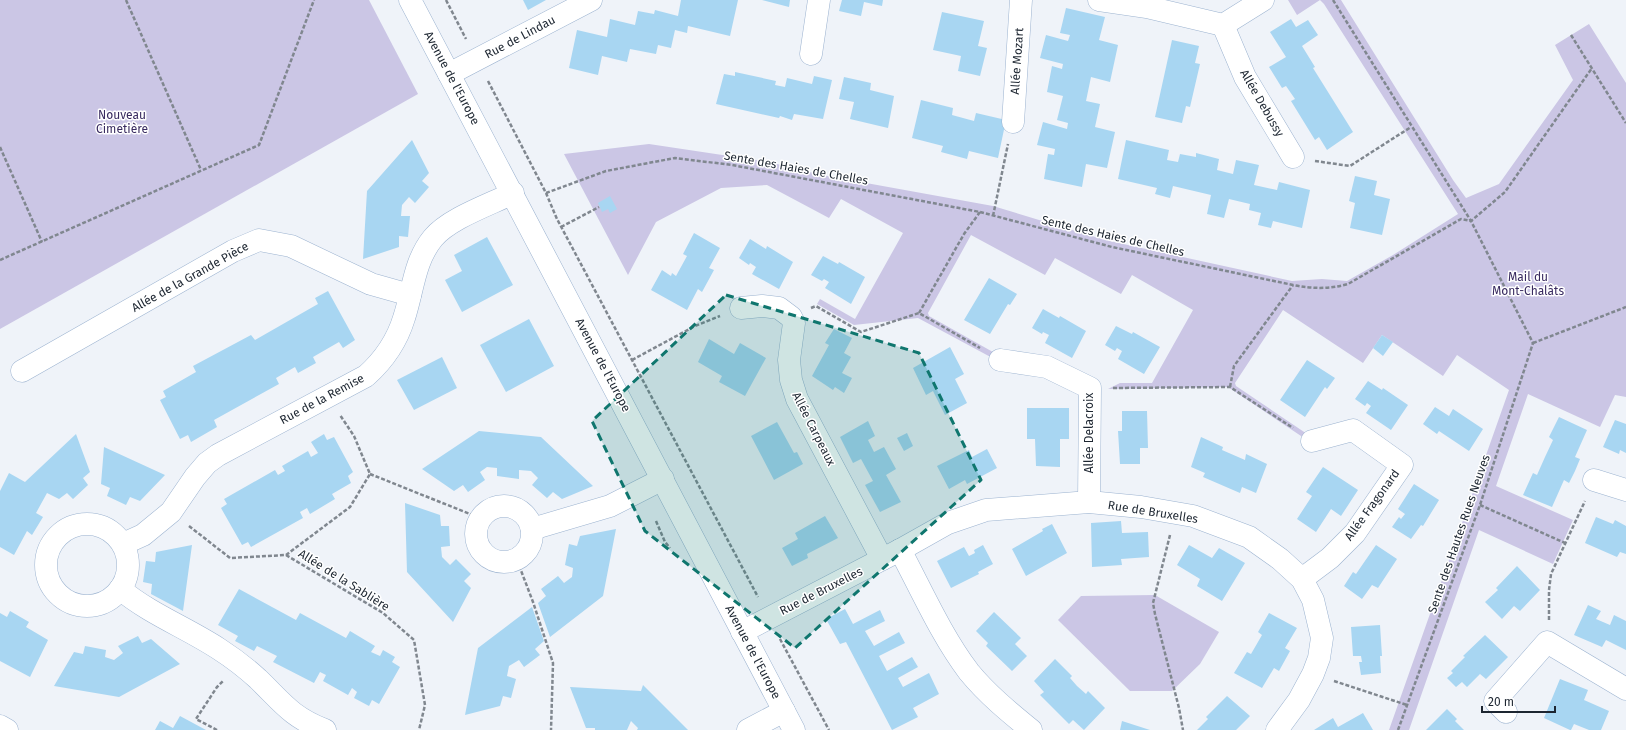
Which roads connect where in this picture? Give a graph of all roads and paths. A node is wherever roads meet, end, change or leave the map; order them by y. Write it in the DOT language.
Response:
graph roads {
  1 [pos="126,0"];
  2 [pos="314,0"];
  3 [pos="410,0"];
  4 [pos="446,0"];
  5 [pos="591,0"];
  6 [pos="819,0"];
  7 [pos="1021,0"];
  8 [pos="1099,0"];
  9 [pos="1263,0"];
  10 [pos="1333,0"];
  11 [pos="1152,3"];
  12 [pos="1223,26"];
  13 [pos="1572,35"];
  14 [pos="811,54"];
  15 [pos="477,60"];
  16 [pos="1592,68"];
  17 [pos="449,74"];
  18 [pos="1013,122"];
  19 [pos="1626,123"];
  20 [pos="1411,127"];
  21 [pos="0,147"];
  22 [pos="1293,157"];
  23 [pos="201,170"];
  24 [pos="513,193"];
  25 [pos="546,193"];
  26 [pos="599,207"];
  27 [pos="980,212"];
  28 [pos="993,216"];
  29 [pos="1471,221"];
  30 [pos="562,227"];
  31 [pos="42,242"];
  32 [pos="0,260"];
  33 [pos="1293,285"];
  34 [pos="410,294"];
  35 [pos="1626,307"];
  36 [pos="741,308"];
  37 [pos="919,314"];
  38 [pos="791,317"];
  39 [pos="1533,343"];
  40 [pos="632,360"];
  41 [pos="1000,360"];
  42 [pos="22,371"];
  43 [pos="1230,387"];
  44 [pos="1090,388"];
  45 [pos="328,396"];
  46 [pos="1312,441"];
  47 [pos="370,474"];
  48 [pos="662,479"];
  49 [pos="1594,480"];
  50 [pos="1626,490"];
  51 [pos="1090,502"];
  52 [pos="1480,505"];
  53 [pos="171,512"];
  54 [pos="1176,514"];
  55 [pos="480,518"];
  56 [pos="532,529"];
  57 [pos="1564,543"];
  58 [pos="123,544"];
  59 [pos="286,555"];
  60 [pos="891,555"];
  61 [pos="516,560"];
  62 [pos="1302,579"];
  63 [pos="120,589"];
  64 [pos="769,618"];
  65 [pos="742,632"];
  66 [pos="1547,642"];
  67 [pos="239,663"];
  68 [pos="1313,674"];
  69 [pos="1626,689"];
  70 [pos="1407,705"];
  71 [pos="784,711"];
  72 [pos="1506,712"];
  73 [pos="0,726"];
  74 [pos="7,730"];
  75 [pos="217,730"];
  76 [pos="325,730"];
  77 [pos="419,730"];
  78 [pos="551,730"];
  79 [pos="748,730"];
  80 [pos="794,730"];
  81 [pos="829,730"];
  82 [pos="1031,730"];
  83 [pos="1183,730"];
  84 [pos="1277,730"];
  85 [pos="1398,730"];
  1 -- 23 [label="path"];
  2 -- 23 [label="path"];
  3 -- 17 [label="street, Avenue de l'Europe"];
  4 -- 15 [label="path"];
  5 -- 15 [label="street, Rue de Lindau"];
  6 -- 14 [label="street"];
  7 -- 18 [label="street, Allée Mozart"];
  8 -- 11 [label="street"];
  9 -- 12 [label="street"];
  10 -- 20 [label="path"];
  11 -- 12 [label="street"];
  12 -- 22 [label="street, Allée Debussy"];
  13 -- 16 [label="path"];
  15 -- 17 [label="street, Rue de Lindau"];
  15 -- 25 [label="path"];
  16 -- 19 [label="path"];
  16 -- 29 [label="path"];
  17 -- 24 [label="street, Avenue de l'Europe"];
  18 -- 28 [label="path"];
  20 -- 22 [label="path"];
  20 -- 29 [label="path"];
  21 -- 31 [label="path"];
  23 -- 31 [label="path"];
  24 -- 34 [label="street, Rue de la Remise"];
  24 -- 48 [label="street, Avenue de l'Europe"];
  25 -- 27 [label="path, Sente des Haies de Chelles"];
  25 -- 30 [label="path"];
  26 -- 30 [label="path"];
  27 -- 28 [label="path, Sente des Haies de Chelles"];
  27 -- 37 [label="path"];
  28 -- 33 [label="path, Sente des Haies de Chelles"];
  29 -- 33 [label="path, Sente des Haies de Chelles"];
  29 -- 39 [label="path"];
  30 -- 40 [label="path"];
  31 -- 32 [label="path"];
  33 -- 43 [label="path"];
  34 -- 42 [label="street, Allée de la Grande Pièce"];
  34 -- 45 [label="street, Rue de la Remise"];
  35 -- 39 [label="path"];
  36 -- 38 [label="street"];
  36 -- 40 [label="path"];
  37 -- 38 [label="path"];
  37 -- 41 [label="path"];
  38 -- 60 [label="street, Allée Carpeaux"];
  39 -- 52 [label="path, Sente des Hautes Rues Neuves"];
  40 -- 64 [label="path"];
  41 -- 44 [label="street, Allée Delacroix"];
  43 -- 44 [label="path"];
  43 -- 46 [label="path"];
  44 -- 51 [label="street, Allée Delacroix"];
  45 -- 47 [label="path"];
  45 -- 53 [label="street, Rue de la Remise"];
  46 -- 62 [label="street, Allée Fragonard"];
  47 -- 55 [label="path"];
  47 -- 59 [label="path, Allée de la Sablière"];
  48 -- 56 [label="street"];
  48 -- 65 [label="street, Avenue de l'Europe"];
  49 -- 50 [label="street"];
  49 -- 57 [label="path"];
  51 -- 54 [label="street, Rue de Bruxelles"];
  51 -- 60 [label="street, Rue de Bruxelles"];
  52 -- 57 [label="path"];
  52 -- 70 [label="path, Sente des Hautes Rues Neuves"];
  53 -- 58 [label="street, Rue de la Remise"];
  53 -- 59 [label="path, Allée de la Sablière"];
  54 -- 62 [label="street, Rue de Bruxelles"];
  54 -- 83 [label="path"];
  55 -- 56 [label="street"];
  55 -- 61 [label="street"];
  56 -- 61 [label="street"];
  57 -- 66 [label="path"];
  58 -- 63 [label="street"];
  58 -- 63 [label="street"];
  59 -- 77 [label="path, Allée de la Sablière"];
  60 -- 64 [label="street, Rue de Bruxelles"];
  60 -- 82 [label="street"];
  61 -- 78 [label="path"];
  62 -- 68 [label="street, Rue de Bruxelles"];
  63 -- 67 [label="street"];
  64 -- 65 [label="street, Rue de Bruxelles"];
  64 -- 81 [label="path"];
  65 -- 71 [label="street, Avenue de l'Europe"];
  66 -- 69 [label="street"];
  66 -- 72 [label="street"];
  67 -- 75 [label="path"];
  67 -- 76 [label="street"];
  68 -- 70 [label="path"];
  68 -- 84 [label="street, Rue de Bruxelles"];
  70 -- 85 [label="path, Sente des Hautes Rues Neuves"];
  71 -- 79 [label="street"];
  71 -- 80 [label="street, Avenue de l'Europe"];
  73 -- 74 [label="street"];
}
